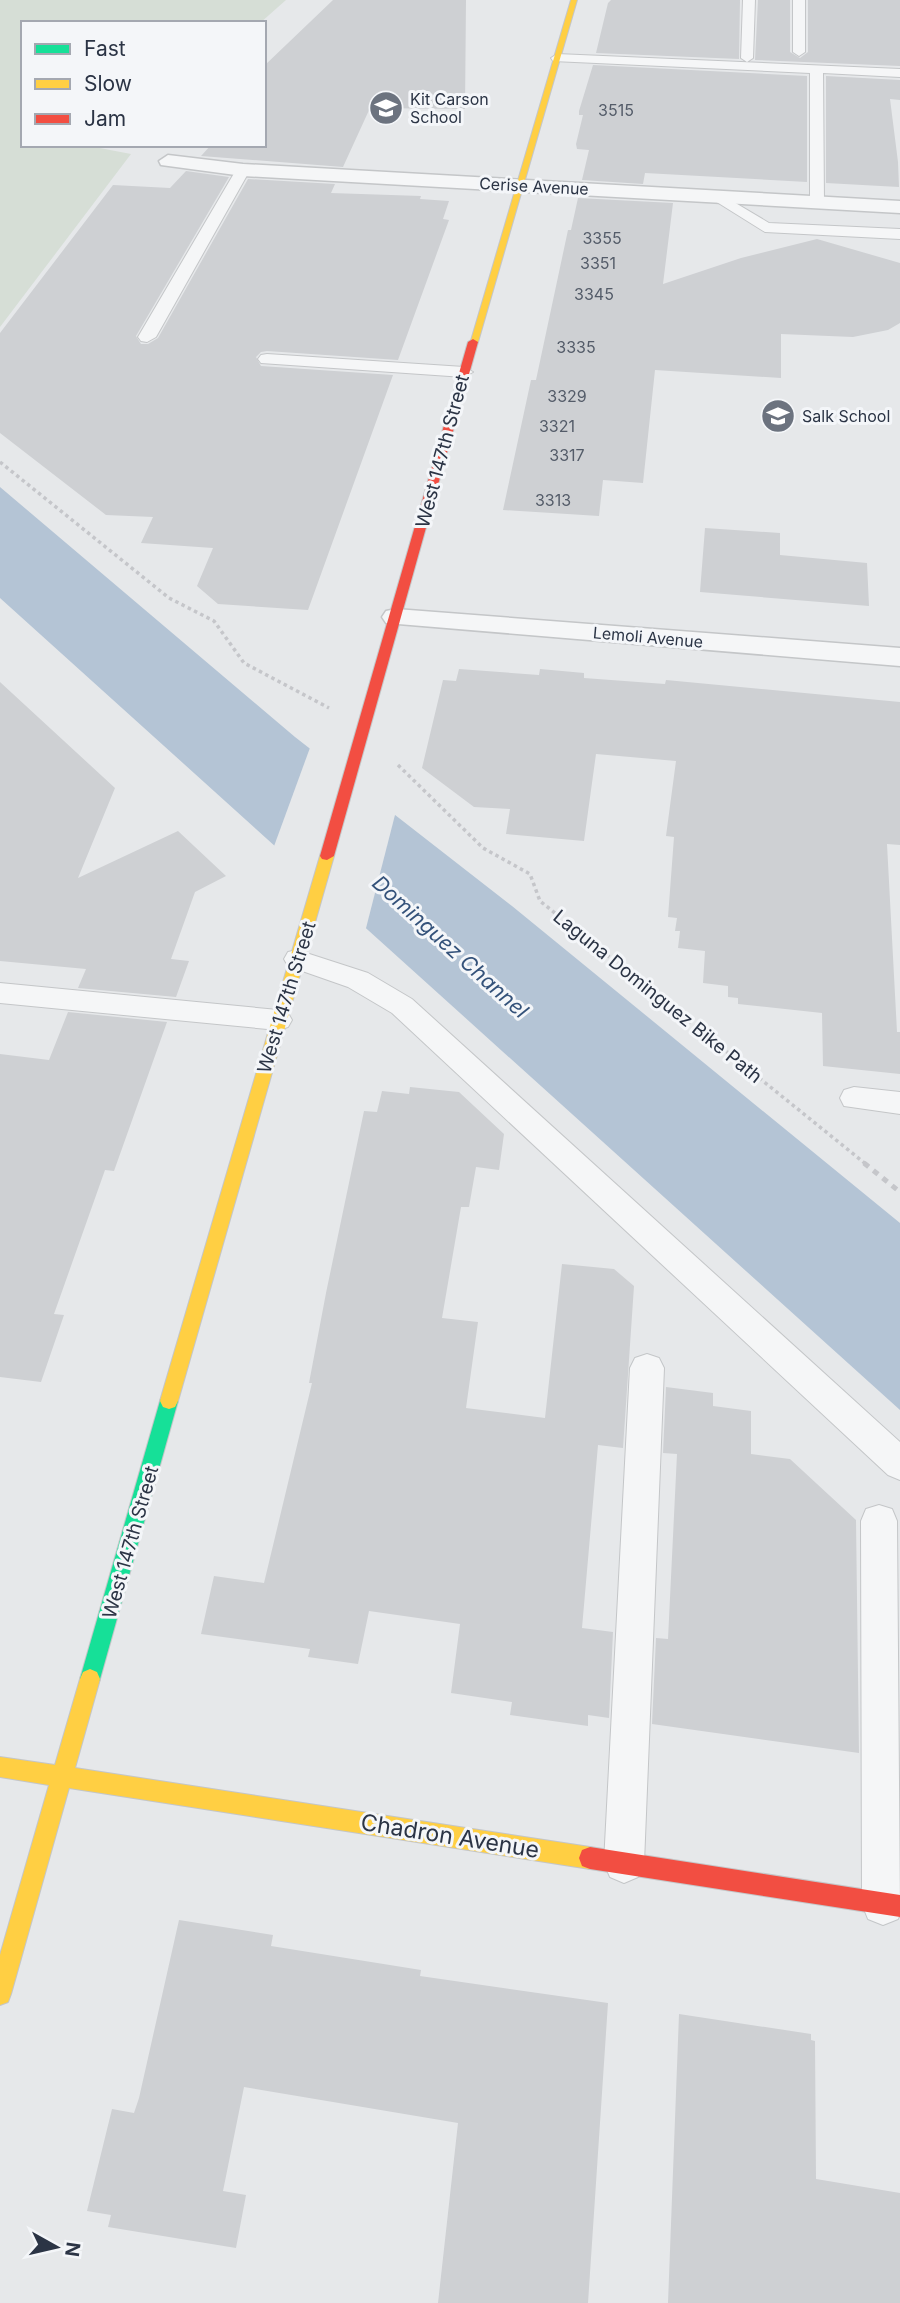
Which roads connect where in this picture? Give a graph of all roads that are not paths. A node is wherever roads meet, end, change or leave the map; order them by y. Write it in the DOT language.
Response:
graph roads {
  1 [pos="574,0"];
  2 [pos="749,0"];
  3 [pos="799,0"];
  4 [pos="799,52"];
  5 [pos="557,58"];
  6 [pos="747,58"];
  7 [pos="816,70"];
  8 [pos="900,73"];
  9 [pos="168,161"];
  10 [pos="243,170"];
  11 [pos="520,186"];
  12 [pos="717,197"];
  13 [pos="817,202"];
  14 [pos="900,207"];
  15 [pos="900,234"];
  16 [pos="147,337"];
  17 [pos="267,359"];
  18 [pos="464,372"];
  19 [pos="396,617"];
  20 [pos="900,657"];
  21 [pos="297,959"];
  22 [pos="0,993"];
  23 [pos="278,1020"];
  24 [pos="854,1098"];
  25 [pos="900,1103"];
  26 [pos="647,1368"];
  27 [pos="900,1464"];
  28 [pos="879,1521"];
  29 [pos="0,1768"];
  30 [pos="63,1776"];
  31 [pos="624,1863"];
  32 [pos="892,1905"];
  33 [pos="0,1994"];
  1 -- 5 [label="street, West 147th Street"];
  2 -- 6 [label="lane"];
  3 -- 4 [label="lane"];
  5 -- 7 [label="lane"];
  5 -- 11 [label="street, West 147th Street"];
  7 -- 8 [label="lane"];
  7 -- 13 [label="lane"];
  9 -- 10 [label="street, Cerise Avenue"];
  10 -- 11 [label="street, Cerise Avenue"];
  10 -- 16 [label="lane"];
  11 -- 12 [label="street, Cerise Avenue"];
  11 -- 18 [label="street, West 147th Street"];
  12 -- 13 [label="street, Cerise Avenue"];
  12 -- 15 [label="lane"];
  13 -- 14 [label="street, Cerise Avenue"];
  17 -- 18 [label="lane"];
  18 -- 19 [label="street, West 147th Street"];
  19 -- 20 [label="street, Lemoli Avenue"];
  19 -- 21 [label="street, West 147th Street"];
  21 -- 23 [label="street, West 147th Street"];
  21 -- 27 [label="lane"];
  22 -- 23 [label="lane"];
  23 -- 30 [label="street, West 147th Street"];
  24 -- 25 [label="lane"];
  26 -- 31 [label="lane"];
  28 -- 32 [label="lane"];
  29 -- 30 [label="street, Chadron Avenue"];
  30 -- 31 [label="street, Chadron Avenue"];
  30 -- 33 [label="street, West 147th Street"];
  31 -- 32 [label="street, Chadron Avenue"];
}
